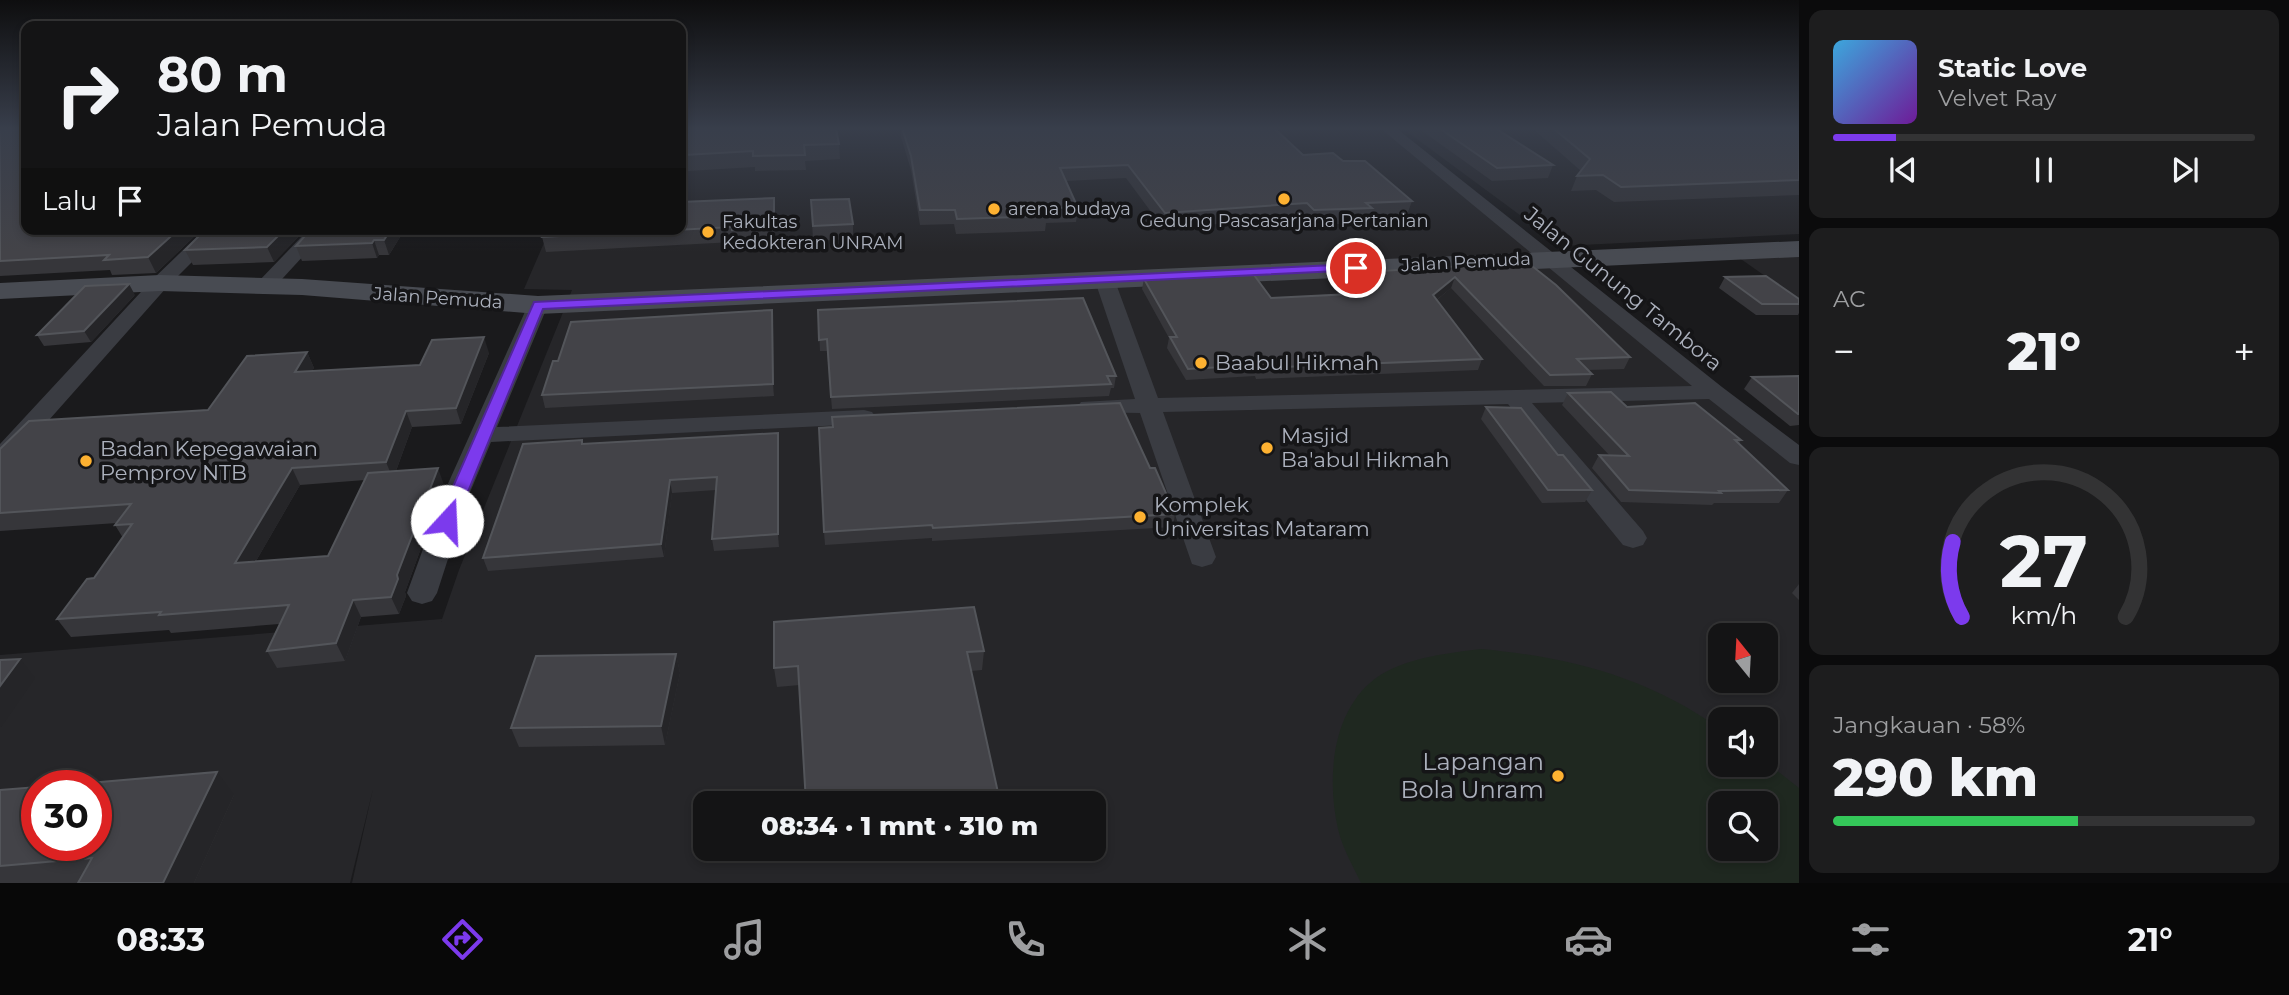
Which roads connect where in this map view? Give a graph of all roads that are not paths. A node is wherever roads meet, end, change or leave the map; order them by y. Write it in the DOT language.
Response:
graph roads {
  1 [pos="1439,169"];
  2 [pos="210,235"];
  3 [pos="313,235"];
  4 [pos="1799,249"];
  5 [pos="1550,258"];
  6 [pos="1105,281"];
  7 [pos="160,283"];
  8 [pos="264,287"];
  9 [pos="0,291"];
  10 [pos="538,305"];
  11 [pos="1714,392"];
  12 [pos="1513,395"];
  13 [pos="1150,404"];
  14 [pos="1066,408"];
  15 [pos="886,416"];
  16 [pos="484,435"];
  17 [pos="1799,457"];
  18 [pos="0,459"];
  19 [pos="1633,538"];
  20 [pos="1202,557"];
  21 [pos="422,593"];
  1 -- 5 [label="street, Jalan Gunung Tambora"];
  2 -- 7 [label="street"];
  3 -- 8 [label="street"];
  4 -- 5 [label="street, Jalan Pemuda"];
  5 -- 6 [label="street, Jalan Pemuda"];
  5 -- 11 [label="street, Jalan Gunung Tambora"];
  6 -- 10 [label="street, Jalan Pemuda"];
  6 -- 13 [label="street"];
  7 -- 8 [label="street, Jalan Pemuda"];
  7 -- 9 [label="street, Jalan Pemuda"];
  7 -- 18 [label="street"];
  8 -- 10 [label="street, Jalan Pemuda"];
  10 -- 16 [label="street"];
  11 -- 12 [label="street"];
  11 -- 17 [label="street, Jalan Gunung Tambora"];
  12 -- 13 [label="street"];
  12 -- 19 [label="street"];
  13 -- 14 [label="street"];
  13 -- 20 [label="street"];
  15 -- 16 [label="street"];
  16 -- 21 [label="street"];
}
